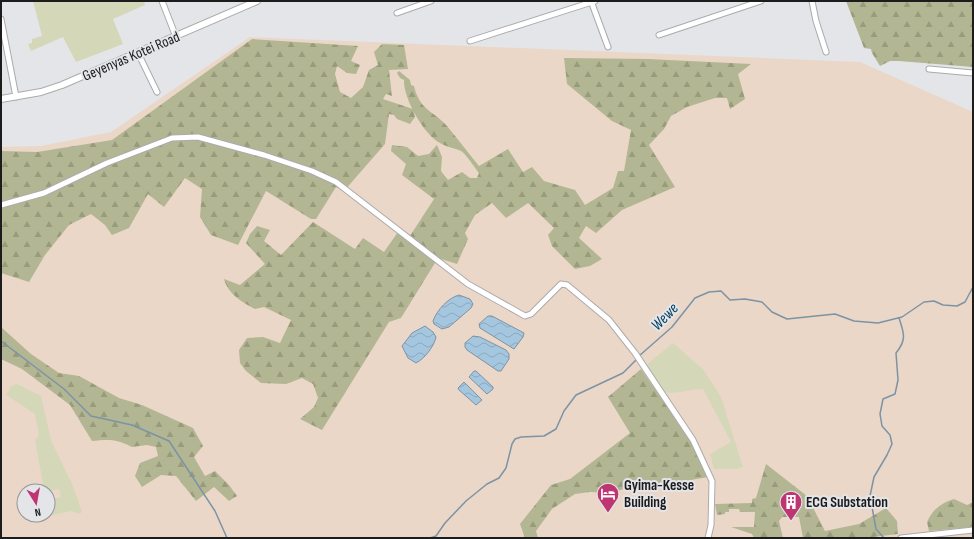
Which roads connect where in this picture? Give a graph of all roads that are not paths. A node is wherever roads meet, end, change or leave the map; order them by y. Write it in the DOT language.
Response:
graph roads {
  1 [pos="162,1"];
  2 [pos="257,1"];
  3 [pos="431,1"];
  4 [pos="761,1"];
  5 [pos="812,1"];
  6 [pos="592,2"];
  7 [pos="398,13"];
  8 [pos="1,19"];
  9 [pos="659,35"];
  10 [pos="176,36"];
  11 [pos="470,41"];
  12 [pos="608,47"];
  13 [pos="826,52"];
  14 [pos="138,53"];
  15 [pos="929,69"];
  16 [pos="973,73"];
  17 [pos="158,92"];
  18 [pos="16,97"];
  19 [pos="1,99"];
  20 [pos="1,205"];
  21 [pos="973,530"];
  22 [pos="708,538"];
  23 [pos="901,538"];
  1 -- 10 [label="street"];
  2 -- 10 [label="street, Geyenyas Kotei Road"];
  3 -- 7 [label="street"];
  4 -- 9 [label="street"];
  5 -- 13 [label="street"];
  6 -- 11 [label="street"];
  6 -- 12 [label="street"];
  8 -- 18 [label="street"];
  10 -- 14 [label="street, Geyenyas Kotei Road"];
  14 -- 17 [label="street"];
  14 -- 18 [label="street, Geyenyas Kotei Road"];
  15 -- 16 [label="street"];
  18 -- 19 [label="street, Geyenyas Kotei Road"];
  20 -- 22 [label="street"];
  21 -- 23 [label="street"];
}
